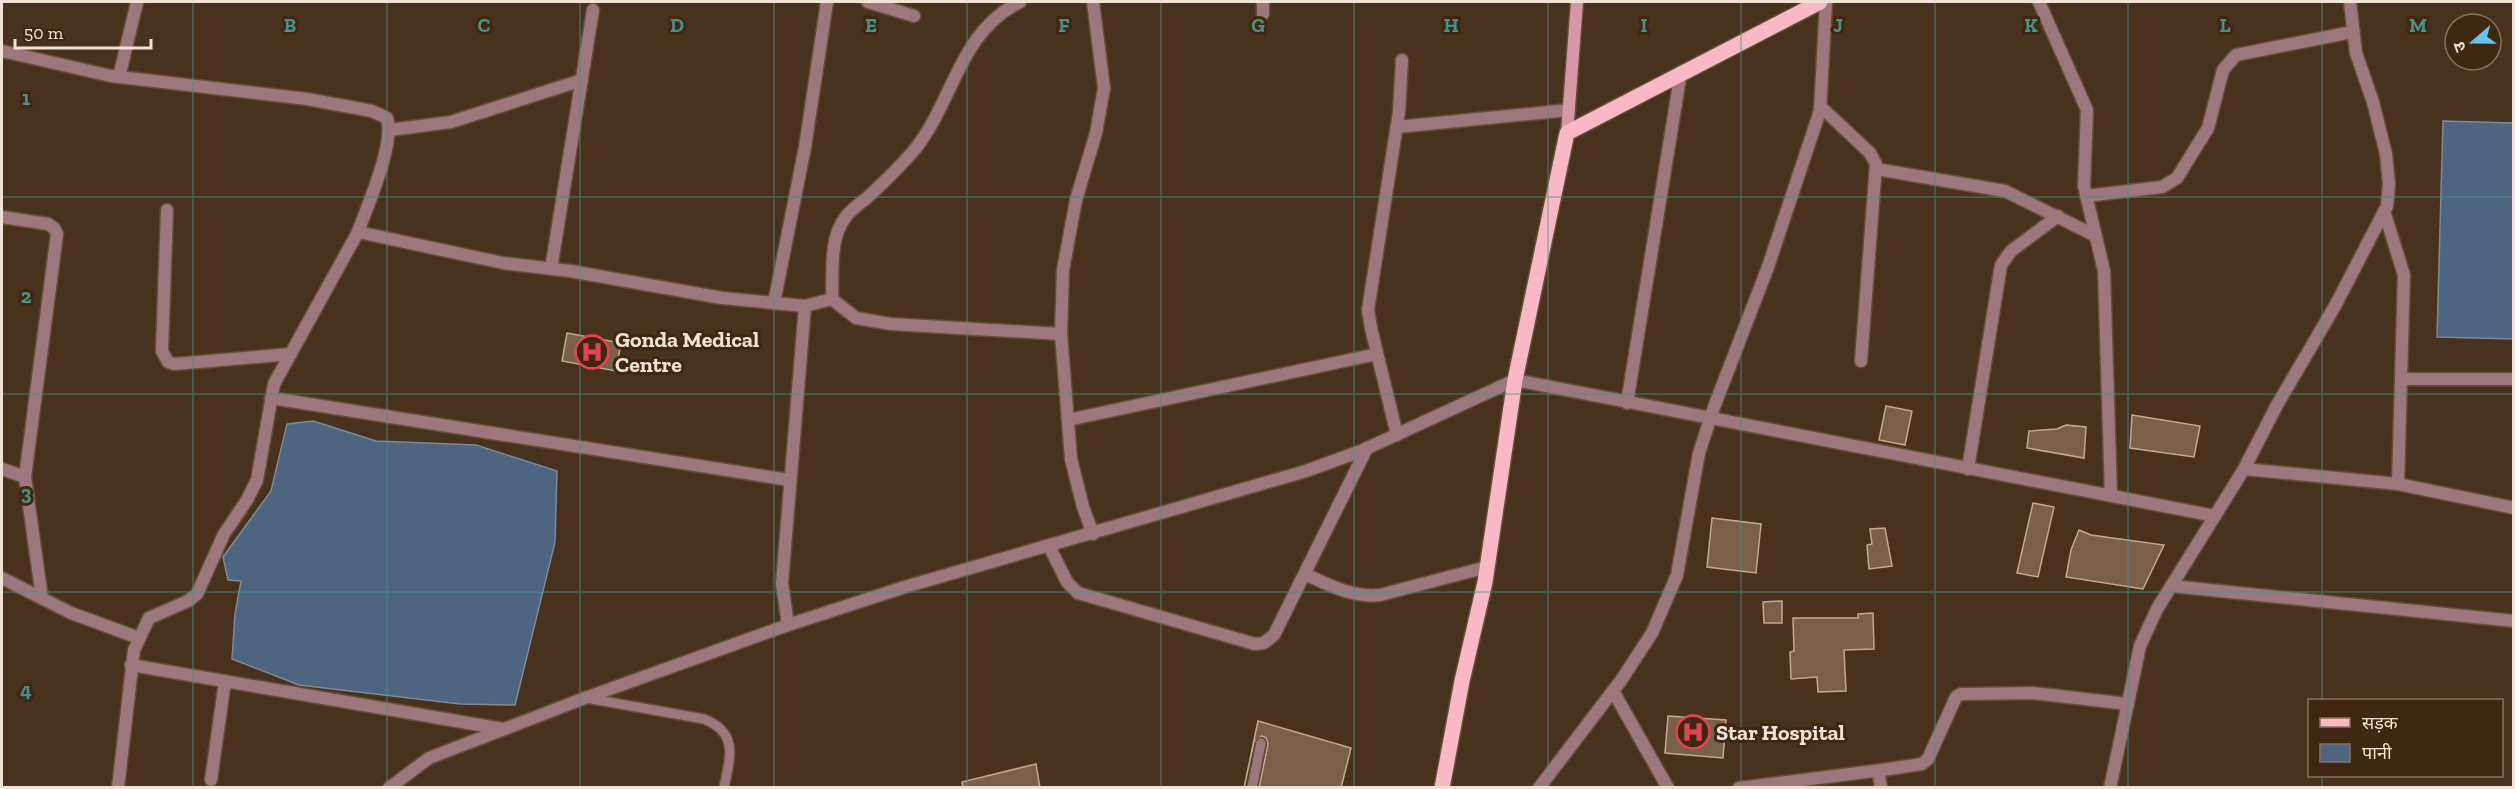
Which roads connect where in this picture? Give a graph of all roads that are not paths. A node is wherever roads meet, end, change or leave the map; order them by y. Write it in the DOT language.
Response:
graph roads {
  1 [pos="137,2"];
  2 [pos="827,2"];
  3 [pos="868,2"];
  4 [pos="1020,2"];
  5 [pos="1094,2"];
  6 [pos="1576,2"];
  7 [pos="1820,2"];
  8 [pos="1826,2"];
  9 [pos="2039,2"];
  10 [pos="2350,2"];
  11 [pos="593,10"];
  12 [pos="914,16"];
  13 [pos="2352,32"];
  14 [pos="2,51"];
  15 [pos="1402,60"];
  16 [pos="1681,72"];
  17 [pos="119,76"];
  18 [pos="582,81"];
  19 [pos="1820,106"];
  20 [pos="1569,110"];
  21 [pos="1397,127"];
  22 [pos="390,130"];
  23 [pos="1567,134"];
  24 [pos="1876,169"];
  25 [pos="2086,196"];
  26 [pos="167,210"];
  27 [pos="2384,211"];
  28 [pos="2058,216"];
  29 [pos="2,217"];
  30 [pos="358,232"];
  31 [pos="2096,236"];
  32 [pos="551,269"];
  33 [pos="832,298"];
  34 [pos="774,303"];
  35 [pos="805,306"];
  36 [pos="1061,334"];
  37 [pos="291,354"];
  38 [pos="1377,354"];
  39 [pos="1861,361"];
  40 [pos="2401,379"];
  41 [pos="2514,379"];
  42 [pos="1515,380"];
  43 [pos="271,398"];
  44 [pos="1627,403"];
  45 [pos="1068,420"];
  46 [pos="1710,420"];
  47 [pos="1397,435"];
  48 [pos="1367,448"];
  49 [pos="2,469"];
  50 [pos="1968,469"];
  51 [pos="2244,469"];
  52 [pos="26,477"];
  53 [pos="789,480"];
  54 [pos="2398,484"];
  55 [pos="2111,496"];
  56 [pos="2514,508"];
  57 [pos="2215,516"];
  58 [pos="1093,534"];
  59 [pos="1049,546"];
  60 [pos="1487,567"];
  61 [pos="1305,574"];
  62 [pos="2,578"];
  63 [pos="2171,586"];
  64 [pos="42,598"];
  65 [pos="2514,621"];
  66 [pos="788,625"];
  67 [pos="139,638"];
  68 [pos="131,665"];
  69 [pos="225,681"];
  70 [pos="1613,691"];
  71 [pos="585,698"];
  72 [pos="2128,704"];
  73 [pos="503,729"];
  74 [pos="1261,743"];
  75 [pos="1882,770"];
  76 [pos="211,780"];
  77 [pos="118,788"];
  78 [pos="389,788"];
  79 [pos="724,788"];
  80 [pos="1252,788"];
  81 [pos="1442,788"];
  82 [pos="1539,788"];
  83 [pos="1668,788"];
  84 [pos="1738,788"];
  85 [pos="1881,788"];
  86 [pos="2110,788"];
  1 -- 17 [label="street"];
  2 -- 34 [label="street"];
  3 -- 12 [label="street"];
  4 -- 33 [label="street"];
  5 -- 36 [label="street"];
  6 -- 20 [label="main road"];
  7 -- 16 [label="main road"];
  8 -- 19 [label="street"];
  9 -- 25 [label="street"];
  10 -- 13 [label="street"];
  11 -- 18 [label="street"];
  13 -- 25 [label="street"];
  13 -- 27 [label="street"];
  14 -- 17 [label="street"];
  15 -- 21 [label="street"];
  16 -- 23 [label="main road"];
  16 -- 44 [label="street"];
  17 -- 22 [label="street"];
  18 -- 22 [label="street"];
  18 -- 32 [label="street"];
  19 -- 24 [label="street"];
  19 -- 46 [label="street"];
  20 -- 21 [label="street"];
  20 -- 23 [label="main road"];
  21 -- 38 [label="street"];
  22 -- 30 [label="street"];
  23 -- 42 [label="main road"];
  24 -- 28 [label="street"];
  24 -- 39 [label="street"];
  25 -- 31 [label="street"];
  26 -- 37 [label="street"];
  27 -- 40 [label="street"];
  27 -- 51 [label="street"];
  28 -- 31 [label="street"];
  28 -- 50 [label="street"];
  29 -- 52 [label="street"];
  30 -- 32 [label="street"];
  30 -- 37 [label="street"];
  31 -- 55 [label="street"];
  32 -- 34 [label="street"];
  33 -- 35 [label="street"];
  33 -- 36 [label="street"];
  34 -- 35 [label="street"];
  35 -- 53 [label="street"];
  36 -- 45 [label="street"];
  37 -- 43 [label="street"];
  38 -- 45 [label="street"];
  38 -- 47 [label="street"];
  40 -- 41 [label="street"];
  40 -- 54 [label="street"];
  42 -- 44 [label="street"];
  42 -- 47 [label="street"];
  42 -- 60 [label="main road"];
  43 -- 53 [label="street"];
  43 -- 67 [label="street"];
  44 -- 46 [label="street"];
  45 -- 58 [label="street"];
  46 -- 50 [label="street"];
  46 -- 70 [label="street"];
  47 -- 48 [label="street"];
  48 -- 58 [label="street"];
  48 -- 61 [label="street"];
  49 -- 52 [label="street"];
  50 -- 55 [label="street"];
  51 -- 54 [label="street"];
  51 -- 57 [label="street"];
  52 -- 64 [label="street"];
  53 -- 66 [label="street"];
  54 -- 56 [label="street"];
  55 -- 57 [label="street"];
  57 -- 63 [label="street"];
  58 -- 59 [label="street"];
  59 -- 61 [label="street"];
  59 -- 66 [label="street"];
  60 -- 61 [label="street"];
  60 -- 81 [label="main road"];
  62 -- 64 [label="street"];
  63 -- 65 [label="street"];
  63 -- 72 [label="street"];
  64 -- 67 [label="street"];
  66 -- 71 [label="street"];
  67 -- 68 [label="street"];
  68 -- 69 [label="street"];
  68 -- 77 [label="street"];
  69 -- 73 [label="street"];
  69 -- 76 [label="street"];
  70 -- 82 [label="street"];
  70 -- 83 [label="street"];
  71 -- 73 [label="street"];
  71 -- 79 [label="lane"];
  72 -- 75 [label="street"];
  72 -- 86 [label="street"];
  73 -- 78 [label="street"];
  74 -- 80 [label="lane"];
  75 -- 84 [label="street"];
  75 -- 85 [label="street"];
}
